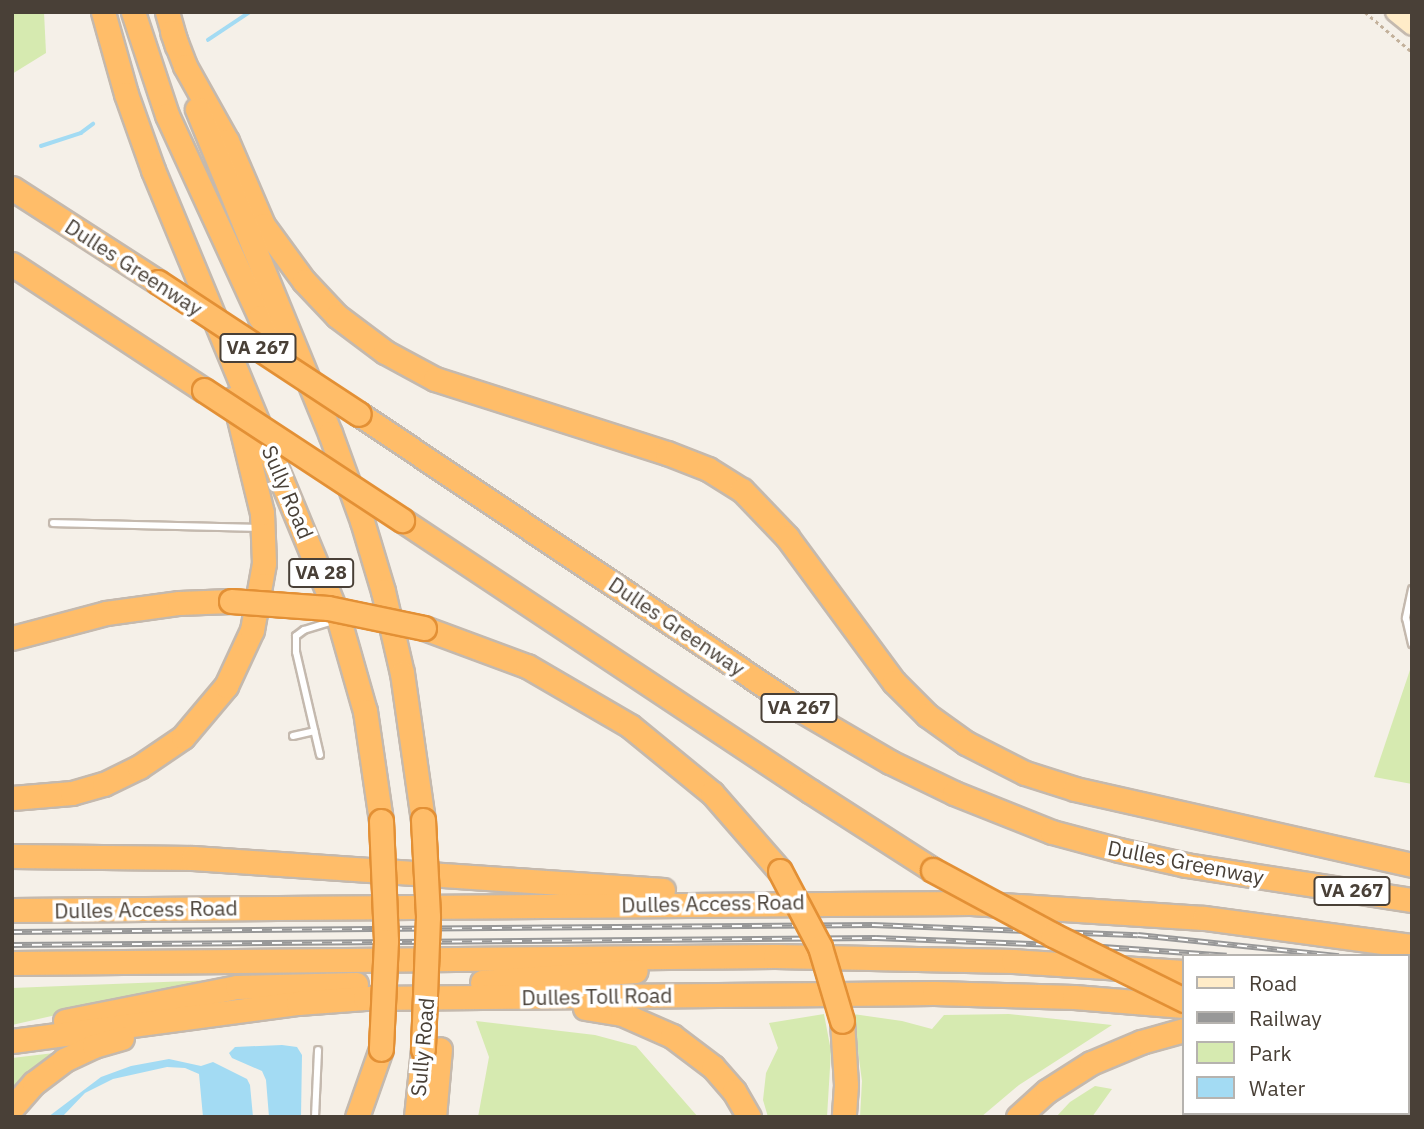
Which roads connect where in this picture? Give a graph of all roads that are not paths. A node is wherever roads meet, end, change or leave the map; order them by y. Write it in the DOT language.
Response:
graph roads {
  1 [pos="103,12"];
  2 [pos="133,12"];
  3 [pos="1395,12"];
  4 [pos="170,22"];
  5 [pos="1412,26"];
  6 [pos="12,188"];
  7 [pos="12,264"];
  8 [pos="222,337"];
  9 [pos="330,433"];
  10 [pos="53,523"];
  11 [pos="264,528"];
  12 [pos="1412,589"];
  13 [pos="340,620"];
  14 [pos="12,638"];
  15 [pos="1412,644"];
  16 [pos="314,731"];
  17 [pos="293,736"];
  18 [pos="320,755"];
  19 [pos="12,798"];
  20 [pos="12,856"];
  21 [pos="1412,865"];
  22 [pos="1412,900"];
  23 [pos="819,902"];
  24 [pos="12,910"];
  25 [pos="1412,946"];
  26 [pos="873,958"];
  27 [pos="12,963"];
  28 [pos="1182,972"];
  29 [pos="446,998"];
  30 [pos="1182,999"];
  31 [pos="1182,1006"];
  32 [pos="224,1012"];
  33 [pos="1182,1031"];
  34 [pos="12,1034"];
  35 [pos="12,1041"];
  36 [pos="381,1049"];
  37 [pos="432,1049"];
  38 [pos="318,1050"];
  39 [pos="12,1108"];
  40 [pos="315,1117"];
  41 [pos="357,1117"];
  42 [pos="373,1117"];
  43 [pos="416,1117"];
  44 [pos="434,1117"];
  45 [pos="749,1117"];
  46 [pos="844,1117"];
  47 [pos="1018,1117"];
  1 -- 8 [label="highway, Sully Road / VA 28"];
  2 -- 9 [label="highway"];
  3 -- 5 [label="street"];
  4 -- 9 [label="highway, Sully Road / VA 28"];
  4 -- 21 [label="highway"];
  6 -- 22 [label="highway, Dulles Greenway / VA 267, bridge"];
  7 -- 30 [label="highway, VA 267, bridge"];
  8 -- 11 [label="highway"];
  8 -- 13 [label="highway, Sully Road / VA 28"];
  9 -- 37 [label="highway, Sully Road / VA 28, bridge"];
  10 -- 11 [label="lane"];
  11 -- 19 [label="highway"];
  12 -- 15 [label="lane"];
  13 -- 16 [label="lane"];
  13 -- 36 [label="highway, Sully Road / VA 28, bridge"];
  14 -- 46 [label="highway, bridge"];
  16 -- 17 [label="lane"];
  16 -- 18 [label="lane"];
  20 -- 23 [label="highway"];
  23 -- 24 [label="highway, Dulles Access Road"];
  23 -- 25 [label="highway, Dulles Access Road"];
  26 -- 27 [label="highway"];
  26 -- 28 [label="highway"];
  26 -- 34 [label="highway"];
  29 -- 31 [label="highway, Dulles Toll Road"];
  29 -- 32 [label="highway, Dulles Toll Road"];
  29 -- 45 [label="highway"];
  32 -- 35 [label="highway, Dulles Toll Road"];
  32 -- 39 [label="highway"];
  33 -- 47 [label="highway"];
  36 -- 41 [label="highway"];
  36 -- 42 [label="highway, Sully Road / VA 28"];
  37 -- 43 [label="highway, Sully Road"];
  37 -- 44 [label="highway"];
  38 -- 40 [label="lane"];
}
